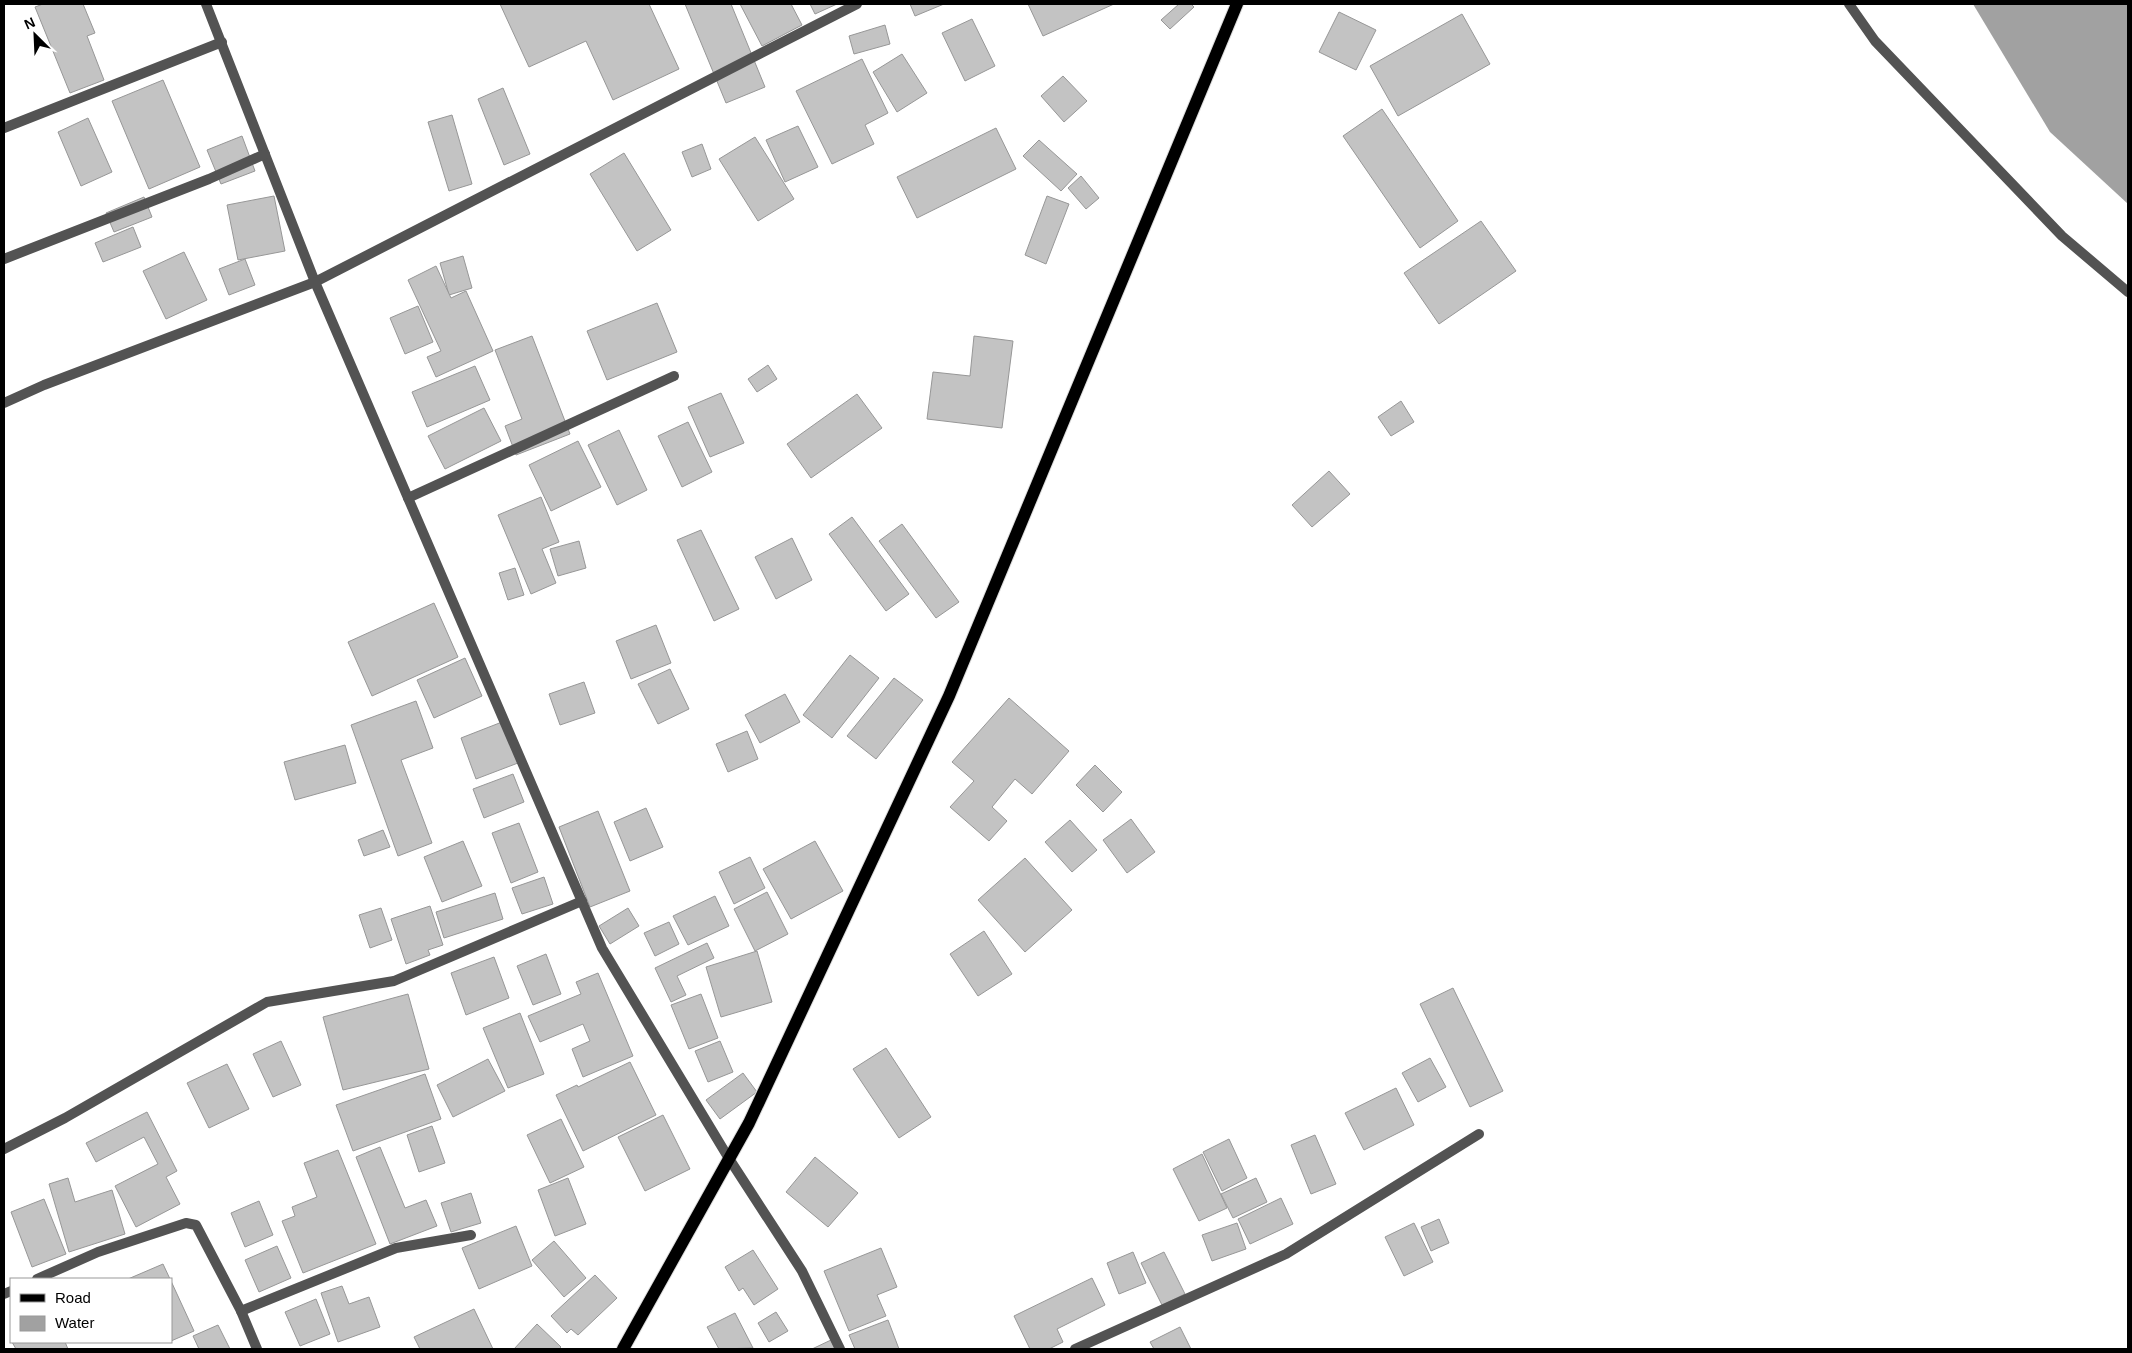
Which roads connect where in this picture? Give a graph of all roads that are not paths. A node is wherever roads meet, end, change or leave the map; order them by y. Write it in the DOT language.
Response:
graph roads {
  1 [pos="206,4"];
  2 [pos="857,4"];
  3 [pos="1237,4"];
  4 [pos="1849,4"];
  5 [pos="222,42"];
  6 [pos="4,128"];
  7 [pos="265,154"];
  8 [pos="4,259"];
  9 [pos="315,282"];
  10 [pos="2128,292"];
  11 [pos="674,376"];
  12 [pos="4,403"];
  13 [pos="408,498"];
  14 [pos="582,901"];
  15 [pos="1479,1134"];
  16 [pos="4,1149"];
  17 [pos="728,1157"];
  18 [pos="471,1235"];
  19 [pos="39,1278"];
  20 [pos="241,1311"];
  21 [pos="257,1349"];
  22 [pos="623,1349"];
  23 [pos="840,1349"];
  24 [pos="1075,1349"];
  1 -- 5 [label="street"];
  2 -- 9 [label="street"];
  3 -- 17 [label="main road"];
  4 -- 10 [label="street"];
  5 -- 6 [label="street"];
  5 -- 7 [label="street"];
  7 -- 8 [label="street"];
  7 -- 9 [label="street"];
  9 -- 12 [label="street"];
  9 -- 13 [label="street"];
  11 -- 13 [label="street"];
  13 -- 14 [label="street"];
  14 -- 16 [label="street"];
  14 -- 17 [label="street"];
  15 -- 24 [label="street"];
  17 -- 22 [label="main road"];
  17 -- 23 [label="street"];
  18 -- 20 [label="street"];
  19 -- 20 [label="street"];
  20 -- 21 [label="street"];
}
